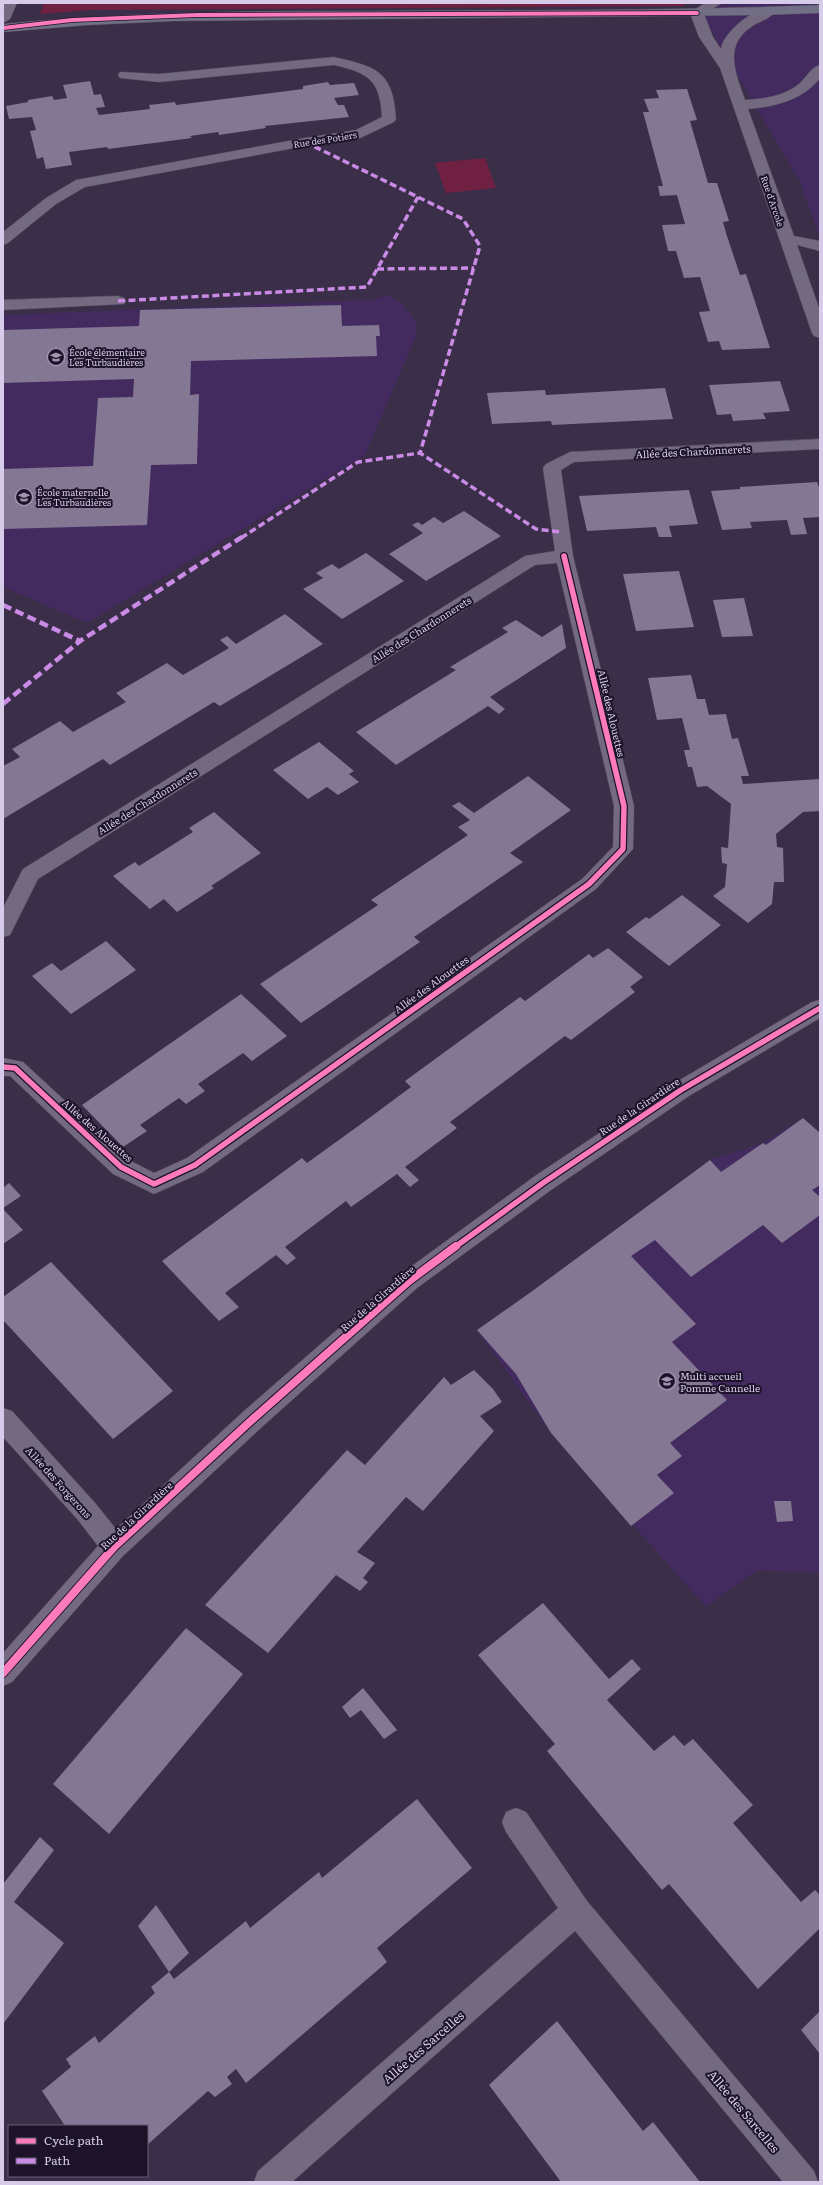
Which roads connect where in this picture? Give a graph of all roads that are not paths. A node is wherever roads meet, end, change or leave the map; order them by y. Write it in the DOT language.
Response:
graph roads {
  1 [pos="10,3"];
  2 [pos="715,3"];
  3 [pos="820,9"];
  4 [pos="768,12"];
  5 [pos="697,13"];
  6 [pos="3,19"];
  7 [pos="3,28"];
  8 [pos="727,68"];
  9 [pos="820,69"];
  10 [pos="125,74"];
  11 [pos="740,105"];
  12 [pos="3,240"];
  13 [pos="786,240"];
  14 [pos="820,246"];
  15 [pos="118,301"];
  16 [pos="3,305"];
  17 [pos="820,334"];
  18 [pos="820,444"];
  19 [pos="564,556"];
  20 [pos="3,929"];
  21 [pos="820,1008"];
  22 [pos="3,1066"];
  23 [pos="3,1419"];
  24 [pos="114,1547"];
  25 [pos="3,1673"];
  26 [pos="516,1822"];
  27 [pos="577,1911"];
  28 [pos="269,2182"];
  29 [pos="803,2182"];
  1 -- 6 [label="street"];
  2 -- 5 [label="street"];
  3 -- 4 [label="main road"];
  4 -- 5 [label="main road"];
  4 -- 8 [label="street, Rue d’Arcole"];
  5 -- 7 [label="main road"];
  5 -- 8 [label="street, Rue d’Arcole"];
  8 -- 11 [label="street, Rue d’Arcole"];
  9 -- 11 [label="street"];
  10 -- 12 [label="street, Rue des Potiers"];
  11 -- 13 [label="street, Rue d’Arcole"];
  13 -- 14 [label="street"];
  13 -- 17 [label="street, Rue d’Arcole"];
  15 -- 16 [label="street"];
  18 -- 19 [label="street, Allée des Chardonnerets"];
  19 -- 20 [label="street, Allée des Chardonnerets"];
  19 -- 22 [label="street, Allée des Alouettes"];
  21 -- 24 [label="street, Rue de la Girardière"];
  23 -- 24 [label="street, Allée des Forgerons"];
  24 -- 25 [label="street, Rue de la Girardière"];
  26 -- 27 [label="street, Allée des Sarcelles"];
  27 -- 28 [label="street, Allée des Sarcelles"];
  27 -- 29 [label="street, Allée des Sarcelles"];
}
